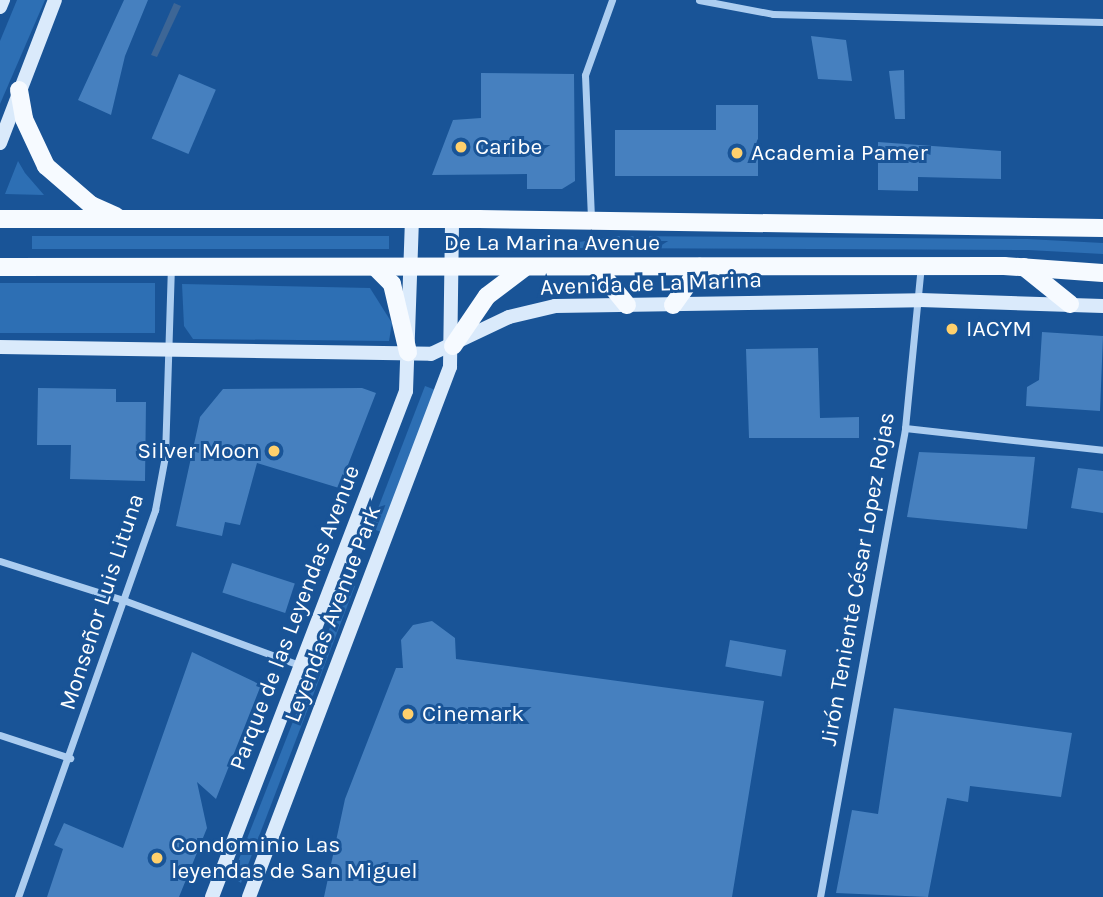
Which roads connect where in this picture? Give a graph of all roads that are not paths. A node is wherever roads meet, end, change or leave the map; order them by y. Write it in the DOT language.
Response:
graph roads {
  1 [pos="3,0"];
  2 [pos="55,0"];
  3 [pos="612,0"];
  4 [pos="699,0"];
  5 [pos="0,7"];
  6 [pos="1103,22"];
  7 [pos="19,90"];
  8 [pos="1,137"];
  9 [pos="0,219"];
  10 [pos="122,219"];
  11 [pos="412,219"];
  12 [pos="452,219"];
  13 [pos="591,221"];
  14 [pos="1103,228"];
  15 [pos="921,266"];
  16 [pos="0,267"];
  17 [pos="170,267"];
  18 [pos="375,267"];
  19 [pos="410,267"];
  20 [pos="596,267"];
  21 [pos="700,267"];
  22 [pos="1024,267"];
  23 [pos="452,268"];
  24 [pos="524,268"];
  25 [pos="1103,273"];
  26 [pos="920,300"];
  27 [pos="1070,304"];
  28 [pos="627,305"];
  29 [pos="673,305"];
  30 [pos="1103,306"];
  31 [pos="453,346"];
  32 [pos="0,347"];
  33 [pos="169,348"];
  34 [pos="408,352"];
  35 [pos="905,428"];
  36 [pos="1103,450"];
  37 [pos="0,561"];
  38 [pos="126,601"];
  39 [pos="299,665"];
  40 [pos="0,735"];
  41 [pos="70,758"];
  42 [pos="18,897"];
  43 [pos="212,897"];
  44 [pos="249,897"];
  45 [pos="820,897"];
  1 -- 5 [label="main road"];
  2 -- 7 [label="main road"];
  3 -- 13 [label="street"];
  4 -- 6 [label="street"];
  7 -- 8 [label="main road"];
  7 -- 10 [label="main road"];
  9 -- 10 [label="main road, De La Marina Avenue"];
  10 -- 11 [label="main road, De La Marina Avenue"];
  11 -- 12 [label="main road, De La Marina Avenue"];
  11 -- 19 [label="main road, Parque de las Leyendas Avenue"];
  12 -- 13 [label="main road, De La Marina Avenue"];
  12 -- 23 [label="main road, Leyendas Avenue Park"];
  13 -- 14 [label="main road, De La Marina Avenue"];
  15 -- 21 [label="main road, De La Marina Avenue"];
  15 -- 22 [label="main road, De La Marina Avenue"];
  15 -- 26 [label="street, Jirón Teniente César Lopez Rojas"];
  16 -- 17 [label="main road, De La Marina Avenue"];
  17 -- 18 [label="main road, De La Marina Avenue"];
  17 -- 33 [label="street, Monseñor Luis Lituna"];
  18 -- 19 [label="main road, De La Marina Avenue"];
  18 -- 34 [label="main road"];
  19 -- 23 [label="main road, De La Marina Avenue"];
  19 -- 34 [label="main road, Parque de las Leyendas Avenue"];
  20 -- 21 [label="main road, De La Marina Avenue"];
  20 -- 24 [label="main road, De La Marina Avenue"];
  20 -- 28 [label="main road"];
  21 -- 29 [label="main road"];
  22 -- 25 [label="main road, De La Marina Avenue"];
  22 -- 27 [label="main road"];
  23 -- 24 [label="main road, De La Marina Avenue"];
  23 -- 31 [label="main road, Leyendas Avenue Park"];
  24 -- 31 [label="main road"];
  26 -- 27 [label="main road, Avenida de La Marina"];
  26 -- 29 [label="main road, Avenida de La Marina"];
  26 -- 35 [label="street, Jirón Teniente César Lopez Rojas"];
  27 -- 30 [label="main road, Avenida de La Marina"];
  28 -- 29 [label="main road, Avenida de La Marina"];
  28 -- 31 [label="main road, Avenida de La Marina"];
  31 -- 34 [label="main road, Avenida de La Marina"];
  31 -- 44 [label="main road, Leyendas Avenue Park"];
  32 -- 33 [label="main road, Avenida de La Marina"];
  33 -- 34 [label="main road, Avenida de La Marina"];
  33 -- 38 [label="street, Monseñor Luis Lituna"];
  34 -- 39 [label="main road, Parque de las Leyendas Avenue"];
  35 -- 36 [label="street"];
  35 -- 45 [label="street, Jirón Teniente César Lopez Rojas"];
  37 -- 38 [label="street"];
  38 -- 39 [label="street"];
  38 -- 41 [label="street, Monseñor Luis Lituna"];
  39 -- 43 [label="main road, Parque de las Leyendas Avenue"];
  40 -- 41 [label="street"];
  41 -- 42 [label="street, Monseñor Luis Lituna"];
}
